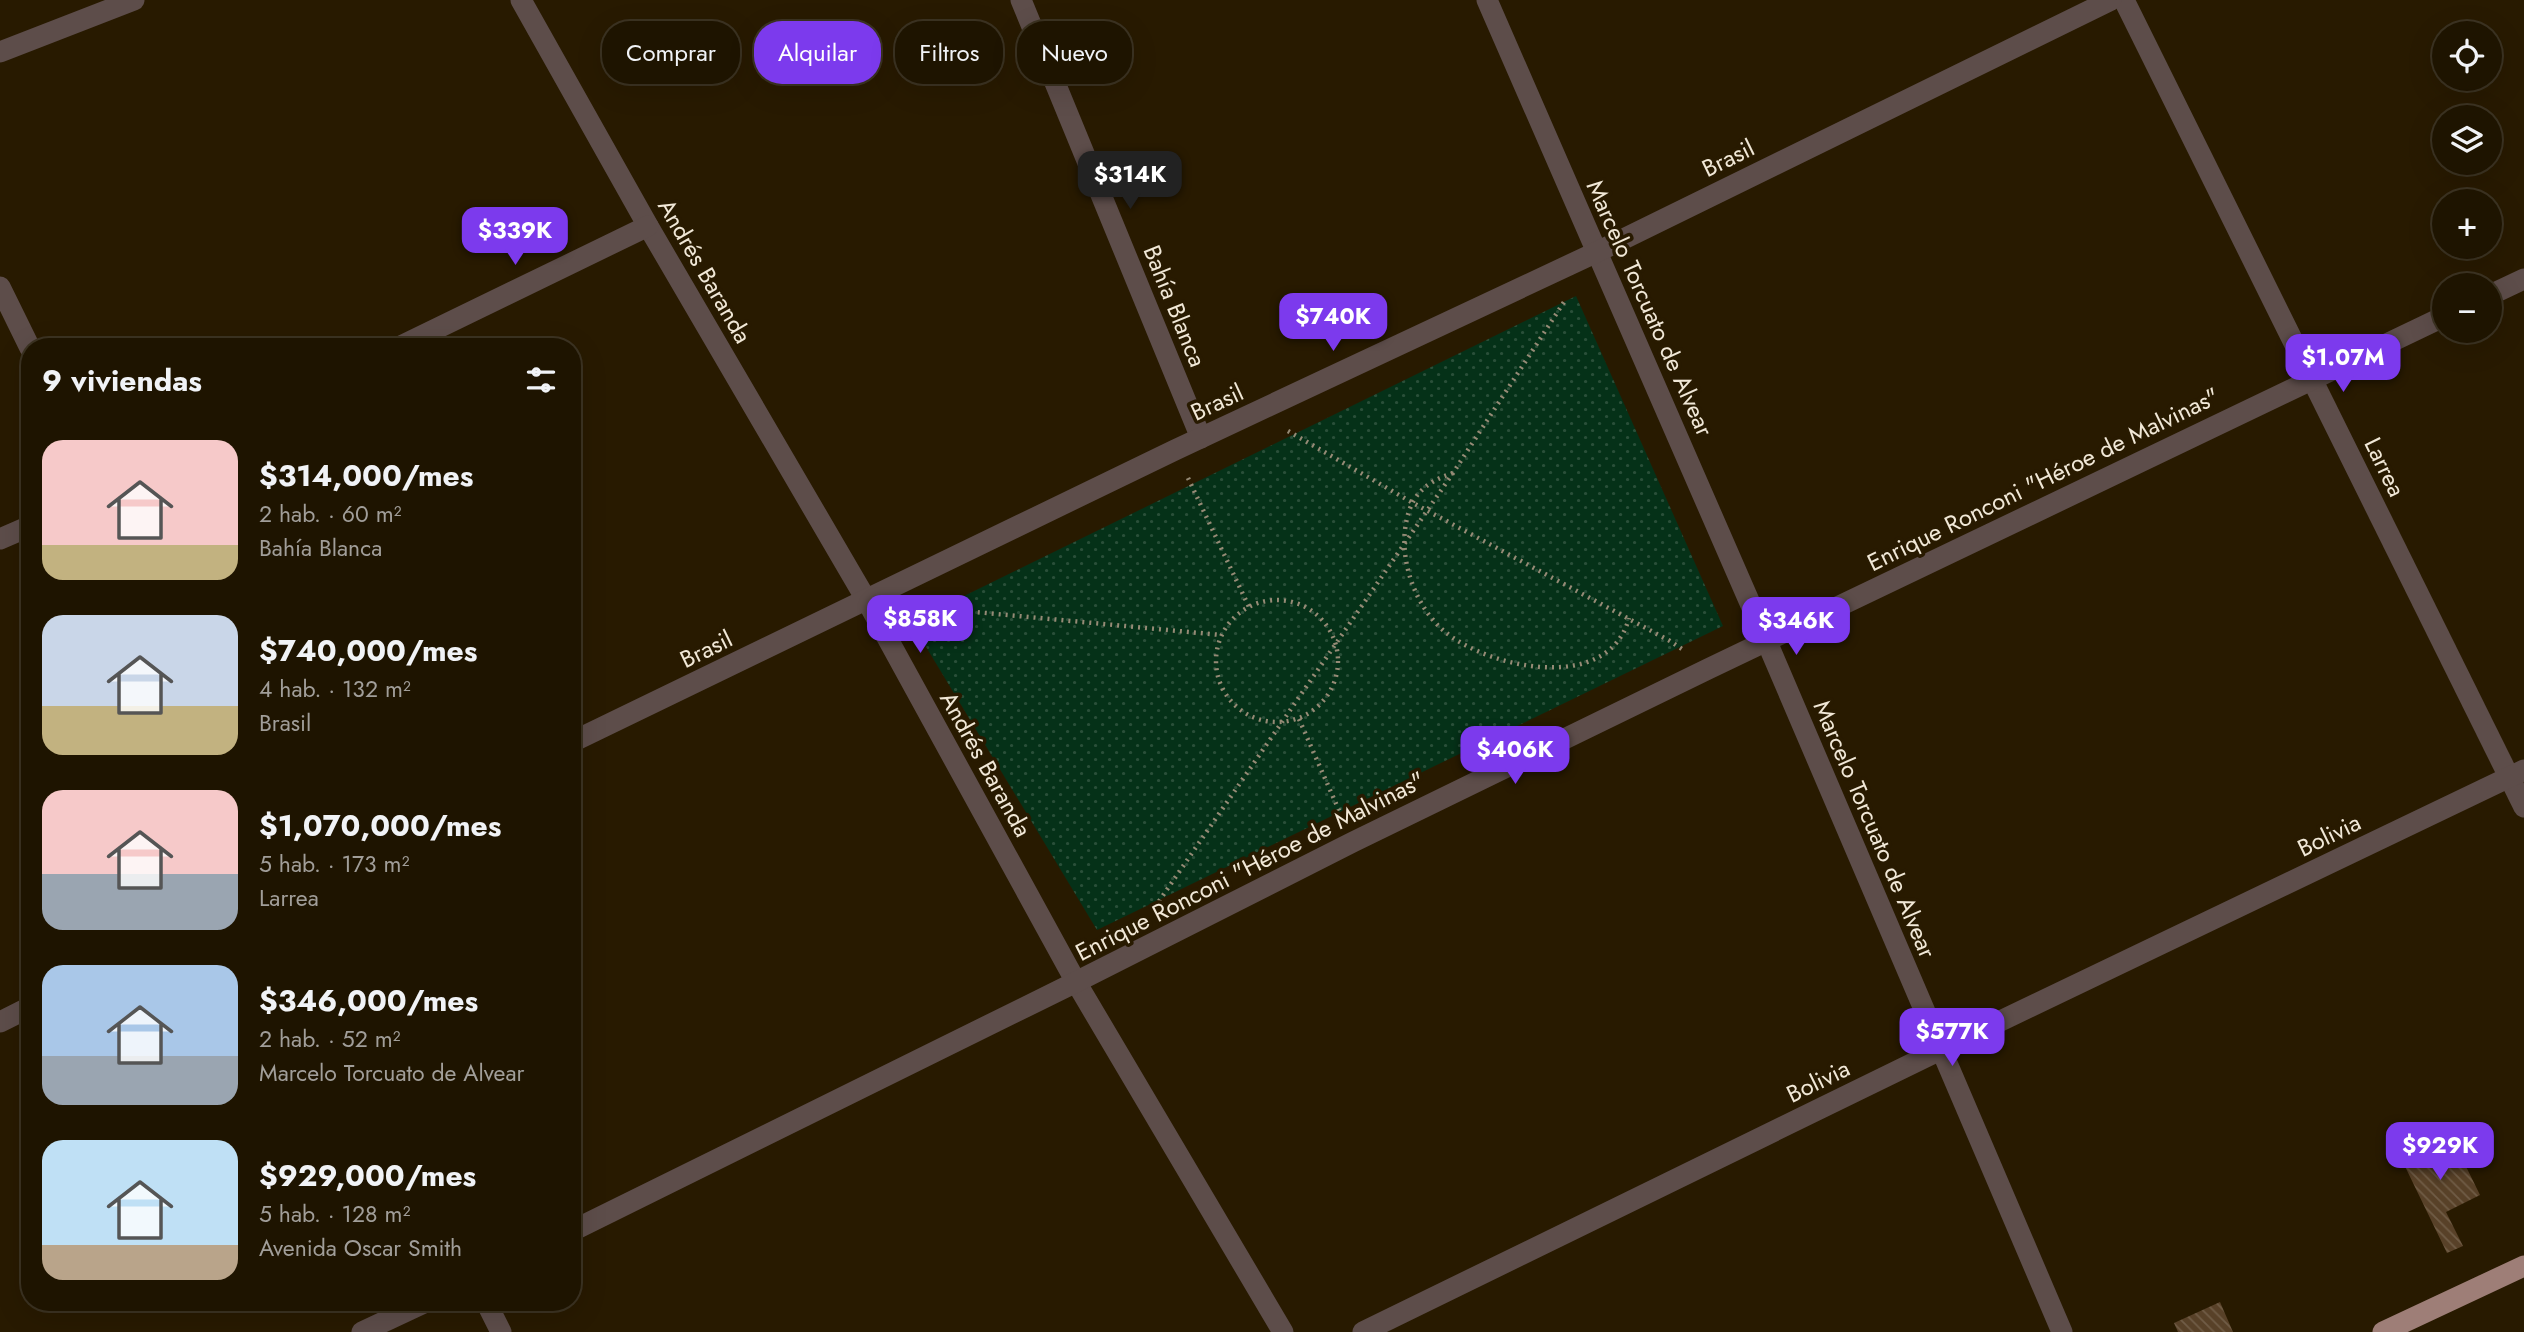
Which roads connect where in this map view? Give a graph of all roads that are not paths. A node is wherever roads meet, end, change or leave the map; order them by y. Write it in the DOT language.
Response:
graph roads {
  1 [pos="134,0"];
  2 [pos="521,0"];
  3 [pos="1021,0"];
  4 [pos="1487,0"];
  5 [pos="2111,0"];
  6 [pos="2124,0"];
  7 [pos="0,52"];
  8 [pos="649,226"];
  9 [pos="1597,252"];
  10 [pos="2524,279"];
  11 [pos="0,287"];
  12 [pos="2502,289"];
  13 [pos="2432,322"];
  14 [pos="25,338"];
  15 [pos="418,338"];
  16 [pos="2311,378"];
  17 [pos="1201,438"];
  18 [pos="21,530"];
  19 [pos="0,540"];
  20 [pos="867,601"];
  21 [pos="1767,642"];
  22 [pos="581,738"];
  23 [pos="2517,774"];
  24 [pos="2524,807"];
  25 [pos="1076,982"];
  26 [pos="21,1012"];
  27 [pos="0,1022"];
  28 [pos="1940,1050"];
  29 [pos="581,1227"];
  30 [pos="2524,1266"];
  31 [pos="407,1311"];
  32 [pos="490,1311"];
  33 [pos="362,1332"];
  34 [pos="501,1332"];
  35 [pos="1283,1332"];
  36 [pos="1363,1332"];
  37 [pos="2062,1332"];
  38 [pos="2383,1332"];
  1 -- 7 [label="street"];
  2 -- 8 [label="street, Andrés Baranda"];
  3 -- 17 [label="street, Bahía Blanca"];
  4 -- 9 [label="street, Marcelo Torcuato de Alvear"];
  5 -- 9 [label="street, Brasil"];
  6 -- 16 [label="street, Larrea"];
  8 -- 15 [label="street"];
  8 -- 20 [label="street, Andrés Baranda"];
  9 -- 17 [label="street, Brasil"];
  9 -- 21 [label="street, Marcelo Torcuato de Alvear"];
  10 -- 12 [label="street"];
  11 -- 14 [label="street"];
  13 -- 16 [label="street, Enrique Ronconi \"Héroe de Malvinas\""];
  16 -- 21 [label="street, Enrique Ronconi \"Héroe de Malvinas\""];
  16 -- 23 [label="street, Larrea"];
  17 -- 20 [label="street, Brasil"];
  18 -- 19 [label="street"];
  20 -- 22 [label="street, Brasil"];
  20 -- 25 [label="street, Andrés Baranda"];
  21 -- 25 [label="street, Enrique Ronconi \"Héroe de Malvinas\""];
  21 -- 28 [label="street, Marcelo Torcuato de Alvear"];
  23 -- 24 [label="street, Larrea"];
  23 -- 28 [label="street, Bolivia"];
  25 -- 29 [label="street, Enrique Ronconi \"Héroe de Malvinas\""];
  25 -- 35 [label="street, Andrés Baranda"];
  26 -- 27 [label="street"];
  28 -- 36 [label="street, Bolivia"];
  28 -- 37 [label="street, Marcelo Torcuato de Alvear"];
  30 -- 38 [label="main road"];
  31 -- 33 [label="street"];
  32 -- 34 [label="street"];
}
